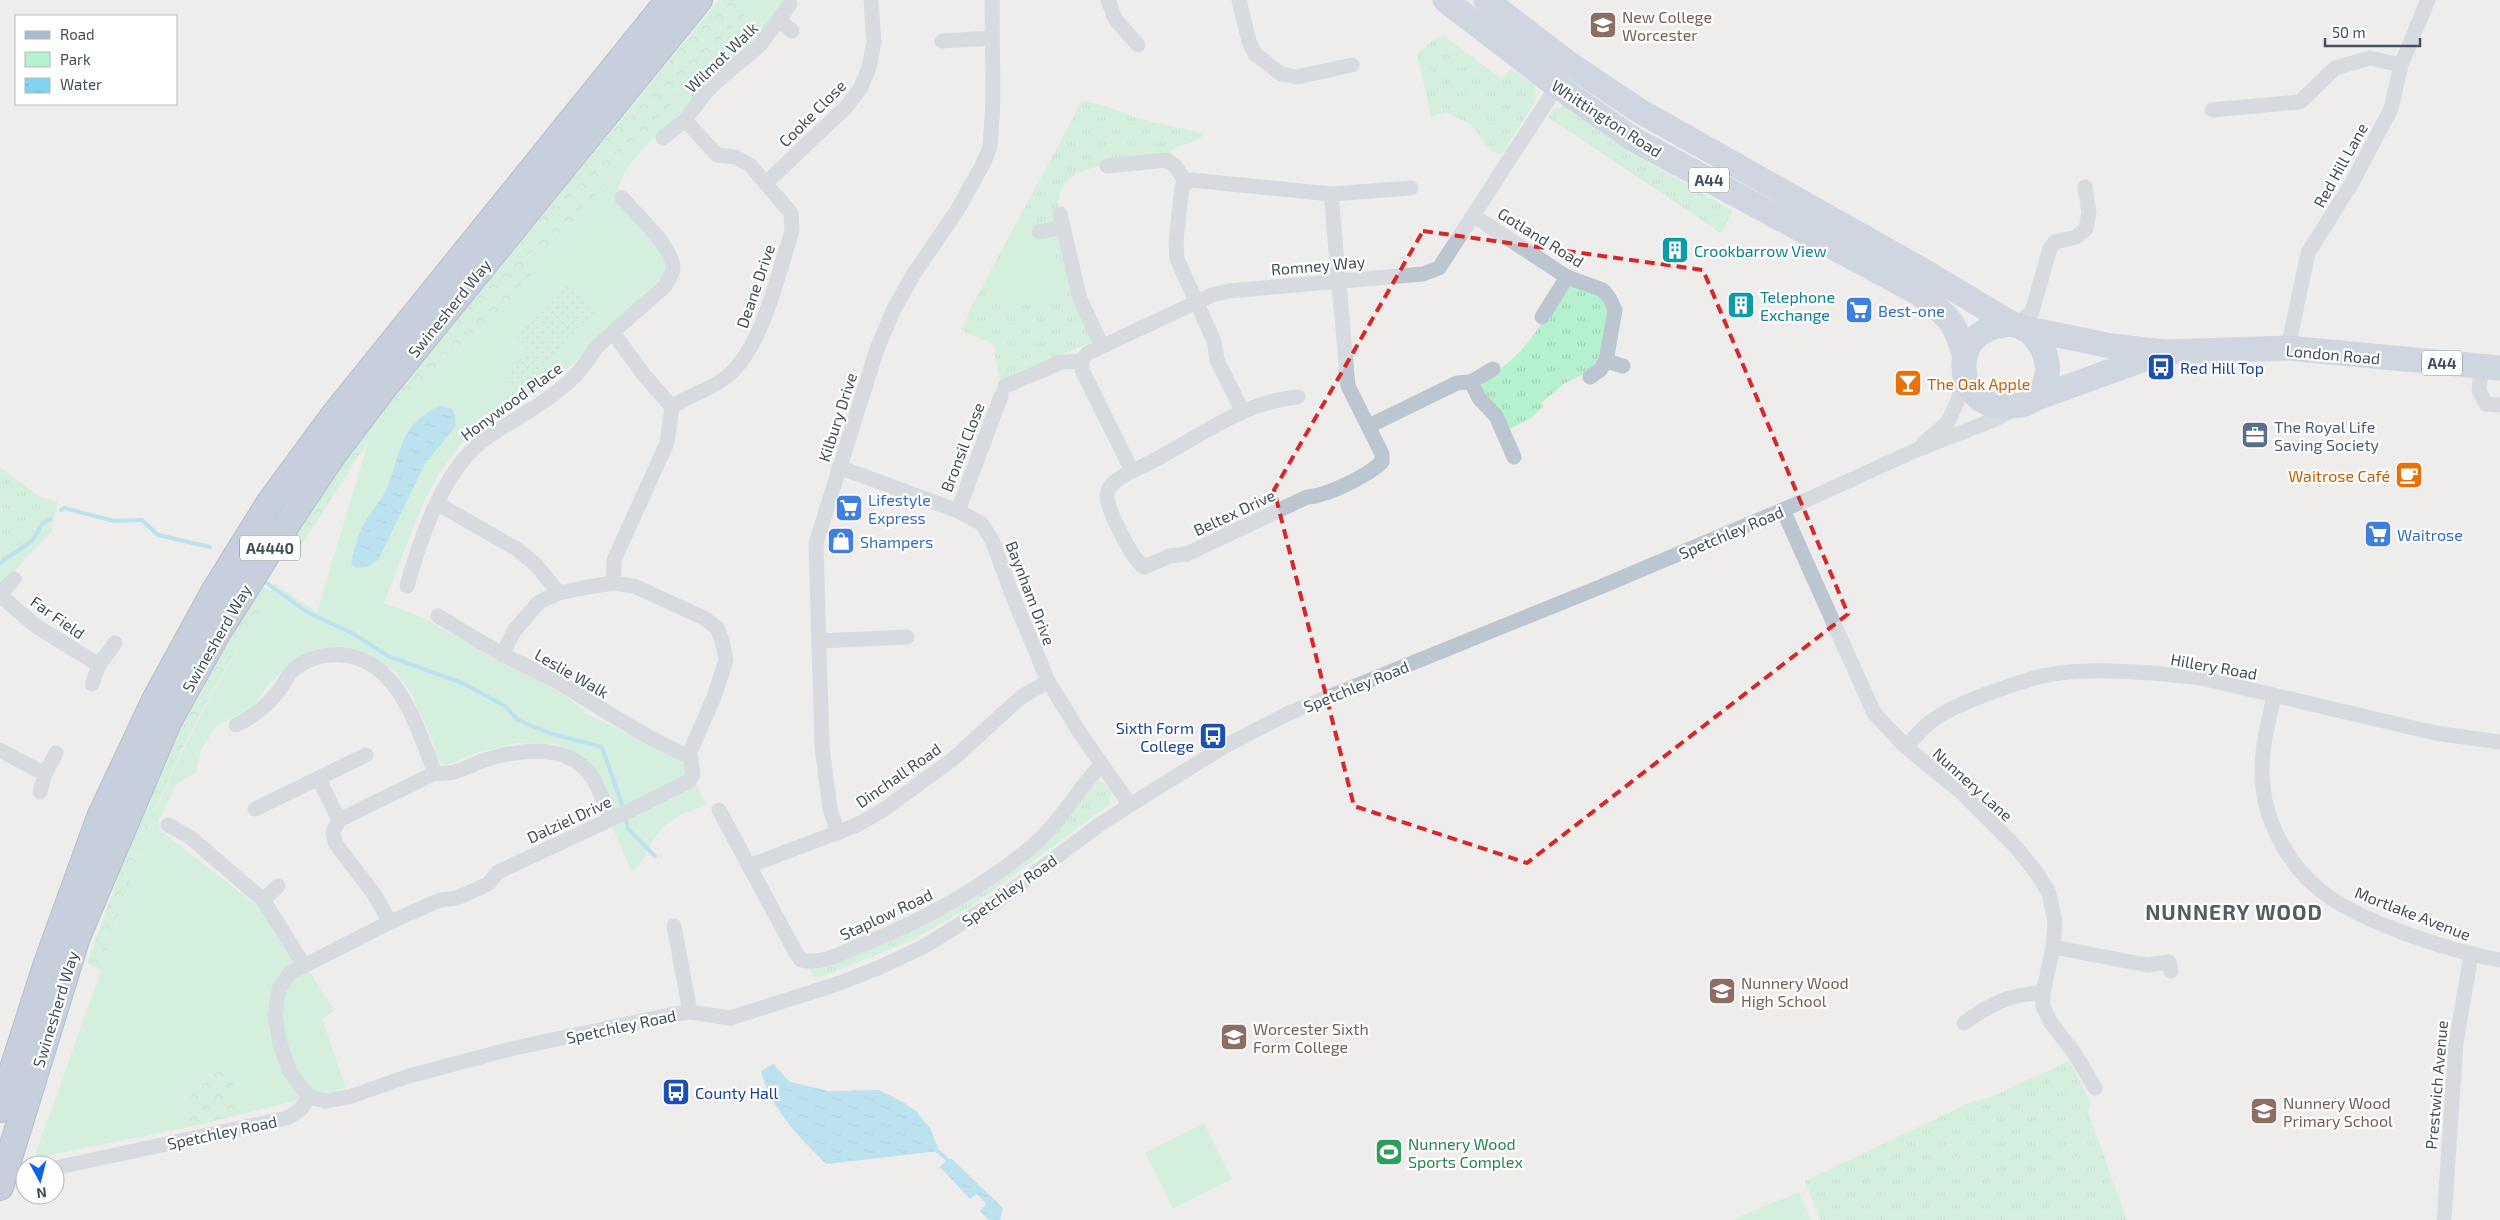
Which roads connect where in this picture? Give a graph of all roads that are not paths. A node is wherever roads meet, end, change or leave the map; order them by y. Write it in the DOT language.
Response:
graph roads {
  1 [pos="669,0"];
  2 [pos="699,0"];
  3 [pos="872,0"];
  4 [pos="992,0"];
  5 [pos="1108,0"];
  6 [pos="1239,0"];
  7 [pos="1445,0"];
  8 [pos="1486,0"];
  9 [pos="2428,0"];
  10 [pos="790,4"];
  11 [pos="779,20"];
  12 [pos="792,31"];
  13 [pos="992,38"];
  14 [pos="942,41"];
  15 [pos="1138,45"];
  16 [pos="1352,65"];
  17 [pos="2401,65"];
  18 [pos="1557,86"];
  19 [pos="2212,110"];
  20 [pos="685,120"];
  21 [pos="663,138"];
  22 [pos="1107,166"];
  23 [pos="1186,182"];
  24 [pos="766,183"];
  25 [pos="2085,187"];
  26 [pos="1411,188"];
  27 [pos="1331,194"];
  28 [pos="622,198"];
  29 [pos="1474,216"];
  30 [pos="1039,232"];
  31 [pos="1567,277"];
  32 [pos="1339,281"];
  33 [pos="1195,302"];
  34 [pos="1542,317"];
  35 [pos="2017,325"];
  36 [pos="614,334"];
  37 [pos="2105,344"];
  38 [pos="1102,346"];
  39 [pos="2288,348"];
  40 [pos="2165,352"];
  41 [pos="1081,361"];
  42 [pos="1606,362"];
  43 [pos="1623,366"];
  44 [pos="2491,367"];
  45 [pos="1964,368"];
  46 [pos="2120,368"];
  47 [pos="1493,369"];
  48 [pos="1590,377"];
  49 [pos="1471,382"];
  50 [pos="1003,391"];
  51 [pos="1298,397"];
  52 [pos="2027,403"];
  53 [pos="2500,405"];
  54 [pos="672,407"];
  55 [pos="1243,412"];
  56 [pos="1369,426"];
  57 [pos="1914,451"];
  58 [pos="1514,457"];
  59 [pos="839,467"];
  60 [pos="1132,471"];
  61 [pos="438,504"];
  62 [pos="1783,510"];
  63 [pos="958,511"];
  64 [pos="14,579"];
  65 [pos="613,583"];
  66 [pos="407,586"];
  67 [pos="558,593"];
  68 [pos="0,594"];
  69 [pos="438,616"];
  70 [pos="907,637"];
  71 [pos="819,641"];
  72 [pos="115,642"];
  73 [pos="502,654"];
  74 [pos="99,665"];
  75 [pos="1048,681"];
  76 [pos="92,684"];
  77 [pos="2274,695"];
  78 [pos="236,725"];
  79 [pos="2500,742"];
  80 [pos="1906,746"];
  81 [pos="0,750"];
  82 [pos="56,753"];
  83 [pos="366,755"];
  84 [pos="690,757"];
  85 [pos="1101,765"];
  86 [pos="435,773"];
  87 [pos="45,774"];
  88 [pos="319,779"];
  89 [pos="40,792"];
  90 [pos="1130,805"];
  91 [pos="255,809"];
  92 [pos="719,810"];
  93 [pos="614,817"];
  94 [pos="339,820"];
  95 [pos="168,825"];
  96 [pos="838,833"];
  97 [pos="749,866"];
  98 [pos="278,886"];
  99 [pos="263,900"];
  100 [pos="390,922"];
  101 [pos="674,926"];
  102 [pos="2053,947"];
  103 [pos="2471,955"];
  104 [pos="2500,960"];
  105 [pos="304,965"];
  106 [pos="2171,971"];
  107 [pos="2043,993"];
  108 [pos="690,1012"];
  109 [pos="1964,1023"];
  110 [pos="2095,1088"];
  111 [pos="310,1097"];
  112 [pos="0,1108"];
  113 [pos="65,1166"];
  114 [pos="0,1187"];
  115 [pos="2444,1220"];
  1 -- 112 [label="highway, Swinesherd Way / A4440"];
  2 -- 114 [label="highway, Swinesherd Way / A4440"];
  3 -- 24 [label="street, Cooke Close"];
  4 -- 13 [label="street, Kilbury Drive"];
  5 -- 15 [label="street"];
  6 -- 16 [label="street"];
  7 -- 18 [label="main road, Whittington Road / A44"];
  8 -- 35 [label="main road, Whittington Road / A44"];
  9 -- 17 [label="street, Red Hill Lane"];
  10 -- 11 [label="street, Wilmot Walk"];
  11 -- 12 [label="street, Wilmot Walk"];
  11 -- 20 [label="street, Wilmot Walk"];
  13 -- 14 [label="street"];
  13 -- 59 [label="street, Kilbury Drive"];
  17 -- 19 [label="street"];
  17 -- 39 [label="street, Red Hill Lane"];
  18 -- 29 [label="street, Romney Way"];
  18 -- 45 [label="main road, Whittington Road / A44"];
  20 -- 21 [label="street, Wilmot Walk"];
  20 -- 24 [label="street, Deane Drive"];
  22 -- 23 [label="street"];
  23 -- 27 [label="street"];
  23 -- 33 [label="street"];
  24 -- 54 [label="street, Deane Drive"];
  25 -- 35 [label="street"];
  26 -- 27 [label="street"];
  27 -- 32 [label="street, Beltex Drive"];
  28 -- 36 [label="street, Honywood Place"];
  29 -- 31 [label="street, Gotland Road"];
  29 -- 32 [label="street, Romney Way"];
  30 -- 38 [label="street"];
  31 -- 34 [label="street"];
  31 -- 42 [label="street, Gotland Road"];
  32 -- 33 [label="street, Romney Way"];
  32 -- 56 [label="street, Beltex Drive"];
  33 -- 38 [label="street, Romney Way"];
  33 -- 55 [label="street"];
  35 -- 37 [label="main road, London Road / A44"];
  35 -- 45 [label="main road, A44"];
  35 -- 52 [label="main road, A44"];
  36 -- 54 [label="street"];
  36 -- 61 [label="street, Honywood Place"];
  37 -- 40 [label="main road, London Road / A44"];
  37 -- 46 [label="main road"];
  38 -- 41 [label="street, Romney Way"];
  39 -- 40 [label="main road, London Road / A44"];
  39 -- 44 [label="main road, London Road / A44"];
  40 -- 46 [label="main road, London Road / A44"];
  41 -- 50 [label="street, Romney Way"];
  41 -- 60 [label="street"];
  42 -- 43 [label="street"];
  42 -- 48 [label="street"];
  44 -- 53 [label="street"];
  45 -- 52 [label="main road, A44"];
  45 -- 57 [label="street, Spetchley Road"];
  46 -- 52 [label="main road, Spetchley Road / A44"];
  47 -- 49 [label="street"];
  49 -- 56 [label="street"];
  49 -- 58 [label="street"];
  50 -- 63 [label="street, Bronsil Close"];
  51 -- 55 [label="street"];
  52 -- 57 [label="street, Spetchley Road"];
  54 -- 65 [label="street"];
  55 -- 60 [label="street"];
  56 -- 60 [label="street, Beltex Drive"];
  57 -- 62 [label="street, Spetchley Road"];
  59 -- 63 [label="street, Baynham Drive"];
  59 -- 71 [label="street, Kilbury Drive"];
  61 -- 66 [label="street, Honywood Place"];
  61 -- 67 [label="street"];
  62 -- 80 [label="street, Nunnery Lane"];
  62 -- 90 [label="street, Spetchley Road"];
  63 -- 75 [label="street, Baynham Drive"];
  64 -- 68 [label="street"];
  65 -- 67 [label="street, Dalziel Drive"];
  65 -- 84 [label="street, Dalziel Drive"];
  67 -- 73 [label="street, Dalziel Drive"];
  68 -- 74 [label="street, Far Field"];
  69 -- 73 [label="street, Leslie Walk"];
  70 -- 71 [label="street"];
  71 -- 96 [label="street, Kilbury Drive"];
  72 -- 74 [label="street"];
  73 -- 84 [label="street, Leslie Walk"];
  74 -- 76 [label="street"];
  75 -- 85 [label="street, Baynham Drive"];
  75 -- 96 [label="street, Dinchall Road"];
  77 -- 79 [label="street, Hillery Road"];
  77 -- 80 [label="street, Hillery Road"];
  77 -- 103 [label="street, Mortlake Avenue"];
  78 -- 86 [label="street"];
  80 -- 102 [label="street, Nunnery Lane"];
  81 -- 87 [label="street"];
  82 -- 87 [label="street"];
  83 -- 88 [label="street"];
  84 -- 93 [label="street, Dalziel Drive"];
  85 -- 90 [label="street, Baynham Drive"];
  85 -- 97 [label="street, Staplow Road"];
  86 -- 93 [label="street"];
  86 -- 94 [label="street"];
  87 -- 89 [label="street"];
  88 -- 91 [label="street"];
  88 -- 94 [label="street"];
  90 -- 108 [label="street, Spetchley Road"];
  92 -- 97 [label="street, Staplow Road"];
  93 -- 100 [label="street, Dalziel Drive"];
  94 -- 100 [label="street"];
  95 -- 99 [label="street"];
  96 -- 97 [label="street, Dinchall Road"];
  98 -- 99 [label="street"];
  99 -- 105 [label="street"];
  100 -- 105 [label="street, Dalziel Drive"];
  101 -- 108 [label="street"];
  102 -- 106 [label="street"];
  102 -- 107 [label="street, Nunnery Lane"];
  103 -- 104 [label="street, Mortlake Avenue"];
  103 -- 115 [label="street, Prestwich Avenue"];
  105 -- 111 [label="street, Dalziel Drive"];
  107 -- 109 [label="street"];
  107 -- 110 [label="street, Nunnery Lane"];
  108 -- 111 [label="street, Spetchley Road"];
  111 -- 113 [label="street, Spetchley Road"];
}
